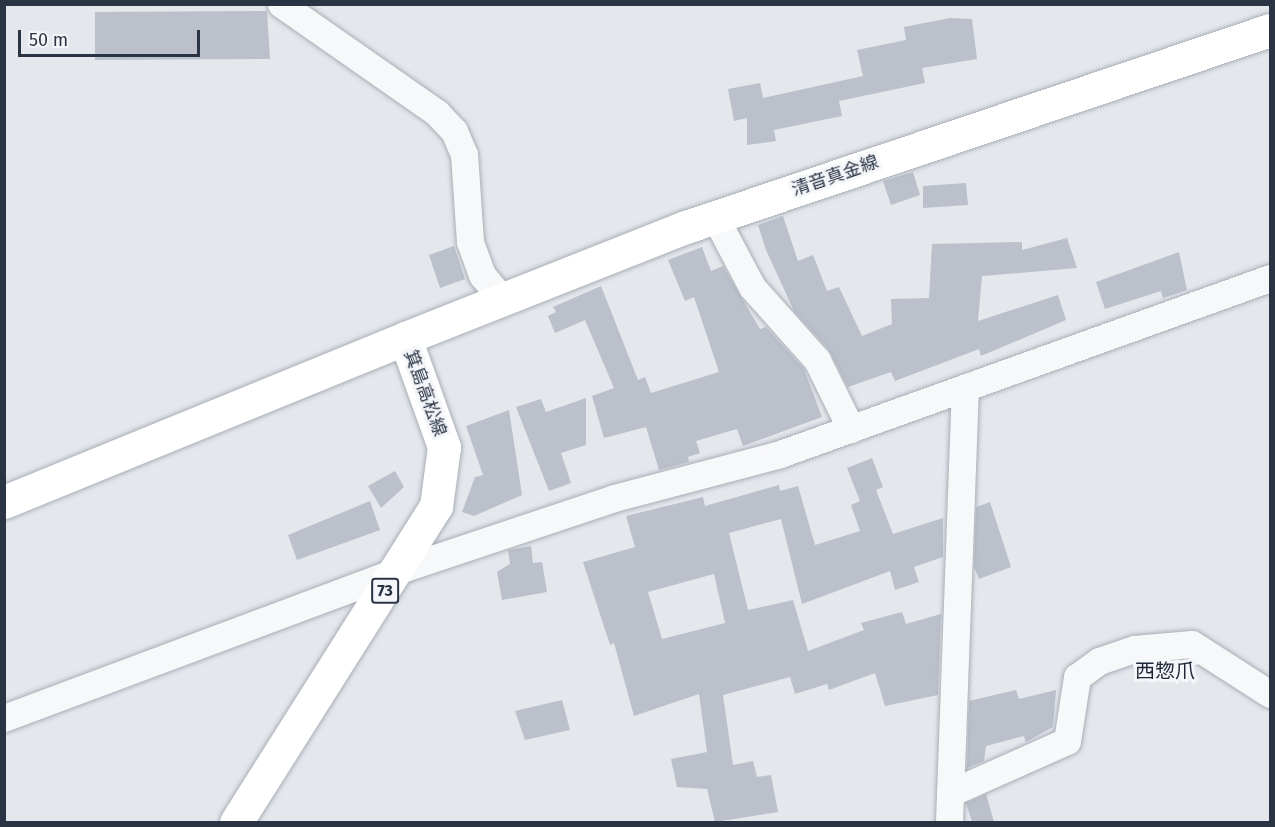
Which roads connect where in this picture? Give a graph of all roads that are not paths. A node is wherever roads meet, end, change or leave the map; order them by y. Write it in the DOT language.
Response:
graph roads {
  1 [pos="281,4"];
  2 [pos="1270,30"];
  3 [pos="715,217"];
  4 [pos="1270,278"];
  5 [pos="503,300"];
  6 [pos="405,338"];
  7 [pos="965,388"];
  8 [pos="850,429"];
  9 [pos="4,502"];
  10 [pos="399,570"];
  11 [pos="1270,694"];
  12 [pos="4,718"];
  13 [pos="950,794"];
  14 [pos="236,822"];
  15 [pos="949,822"];
  1 -- 5 [label="street"];
  2 -- 3 [label="main road, 清音真金線"];
  3 -- 5 [label="main road, 清音真金線"];
  3 -- 8 [label="street"];
  4 -- 7 [label="street"];
  5 -- 6 [label="main road, 清音真金線"];
  6 -- 9 [label="main road, 箕島高松線"];
  6 -- 10 [label="main road, 箕島高松線 / 73"];
  7 -- 8 [label="street"];
  7 -- 13 [label="street"];
  8 -- 10 [label="street"];
  10 -- 12 [label="street"];
  10 -- 14 [label="main road, 箕島高松線 / 73"];
  11 -- 13 [label="street"];
  13 -- 15 [label="street"];
}
